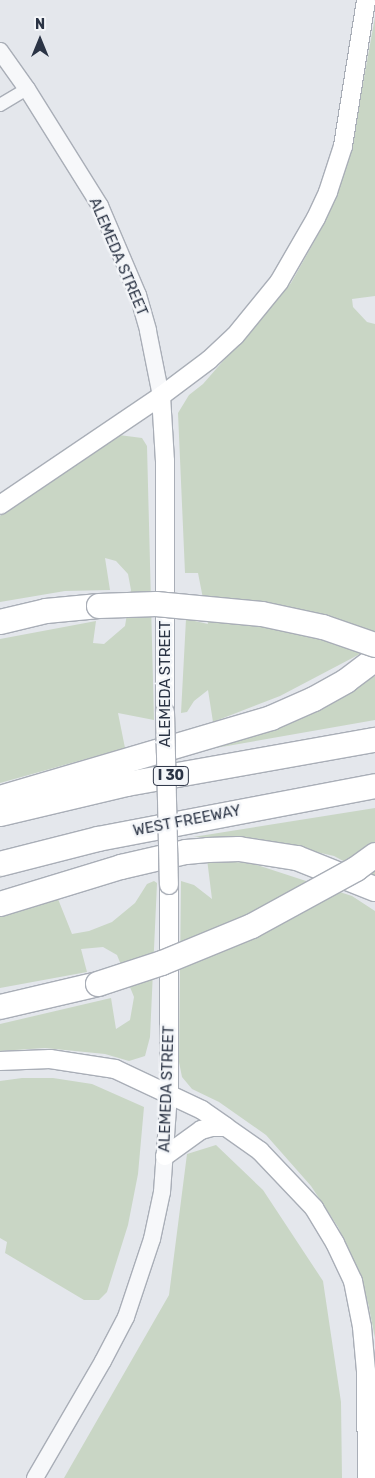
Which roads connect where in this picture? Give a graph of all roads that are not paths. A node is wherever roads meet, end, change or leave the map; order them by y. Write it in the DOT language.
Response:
graph roads {
  1 [pos="366,0"];
  2 [pos="0,51"];
  3 [pos="27,89"];
  4 [pos="0,105"];
  5 [pos="162,396"];
  6 [pos="0,505"];
  7 [pos="0,622"];
  8 [pos="375,645"];
  9 [pos="375,659"];
  10 [pos="375,740"];
  11 [pos="375,786"];
  12 [pos="0,798"];
  13 [pos="0,814"];
  14 [pos="375,856"];
  15 [pos="0,864"];
  16 [pos="375,889"];
  17 [pos="0,904"];
  18 [pos="0,1007"];
  19 [pos="0,1061"];
  20 [pos="169,1095"];
  21 [pos="226,1127"];
  22 [pos="165,1156"];
  23 [pos="35,1478"];
  24 [pos="367,1478"];
  1 -- 5 [label="main road"];
  2 -- 3 [label="street, ALEMEDA STREET"];
  3 -- 4 [label="street"];
  3 -- 5 [label="street, ALEMEDA STREET"];
  5 -- 6 [label="main road"];
  5 -- 20 [label="main road, ALEMEDA STREET, bridge"];
  7 -- 8 [label="highway, bridge"];
  9 -- 12 [label="highway"];
  10 -- 13 [label="highway, I 30"];
  11 -- 15 [label="highway, WEST FREEWAY"];
  14 -- 18 [label="highway, bridge"];
  16 -- 17 [label="highway"];
  19 -- 20 [label="main road"];
  20 -- 21 [label="main road"];
  20 -- 22 [label="street, ALEMEDA STREET"];
  21 -- 22 [label="main road"];
  21 -- 24 [label="main road"];
  22 -- 23 [label="street, ALEMEDA STREET"];
}
